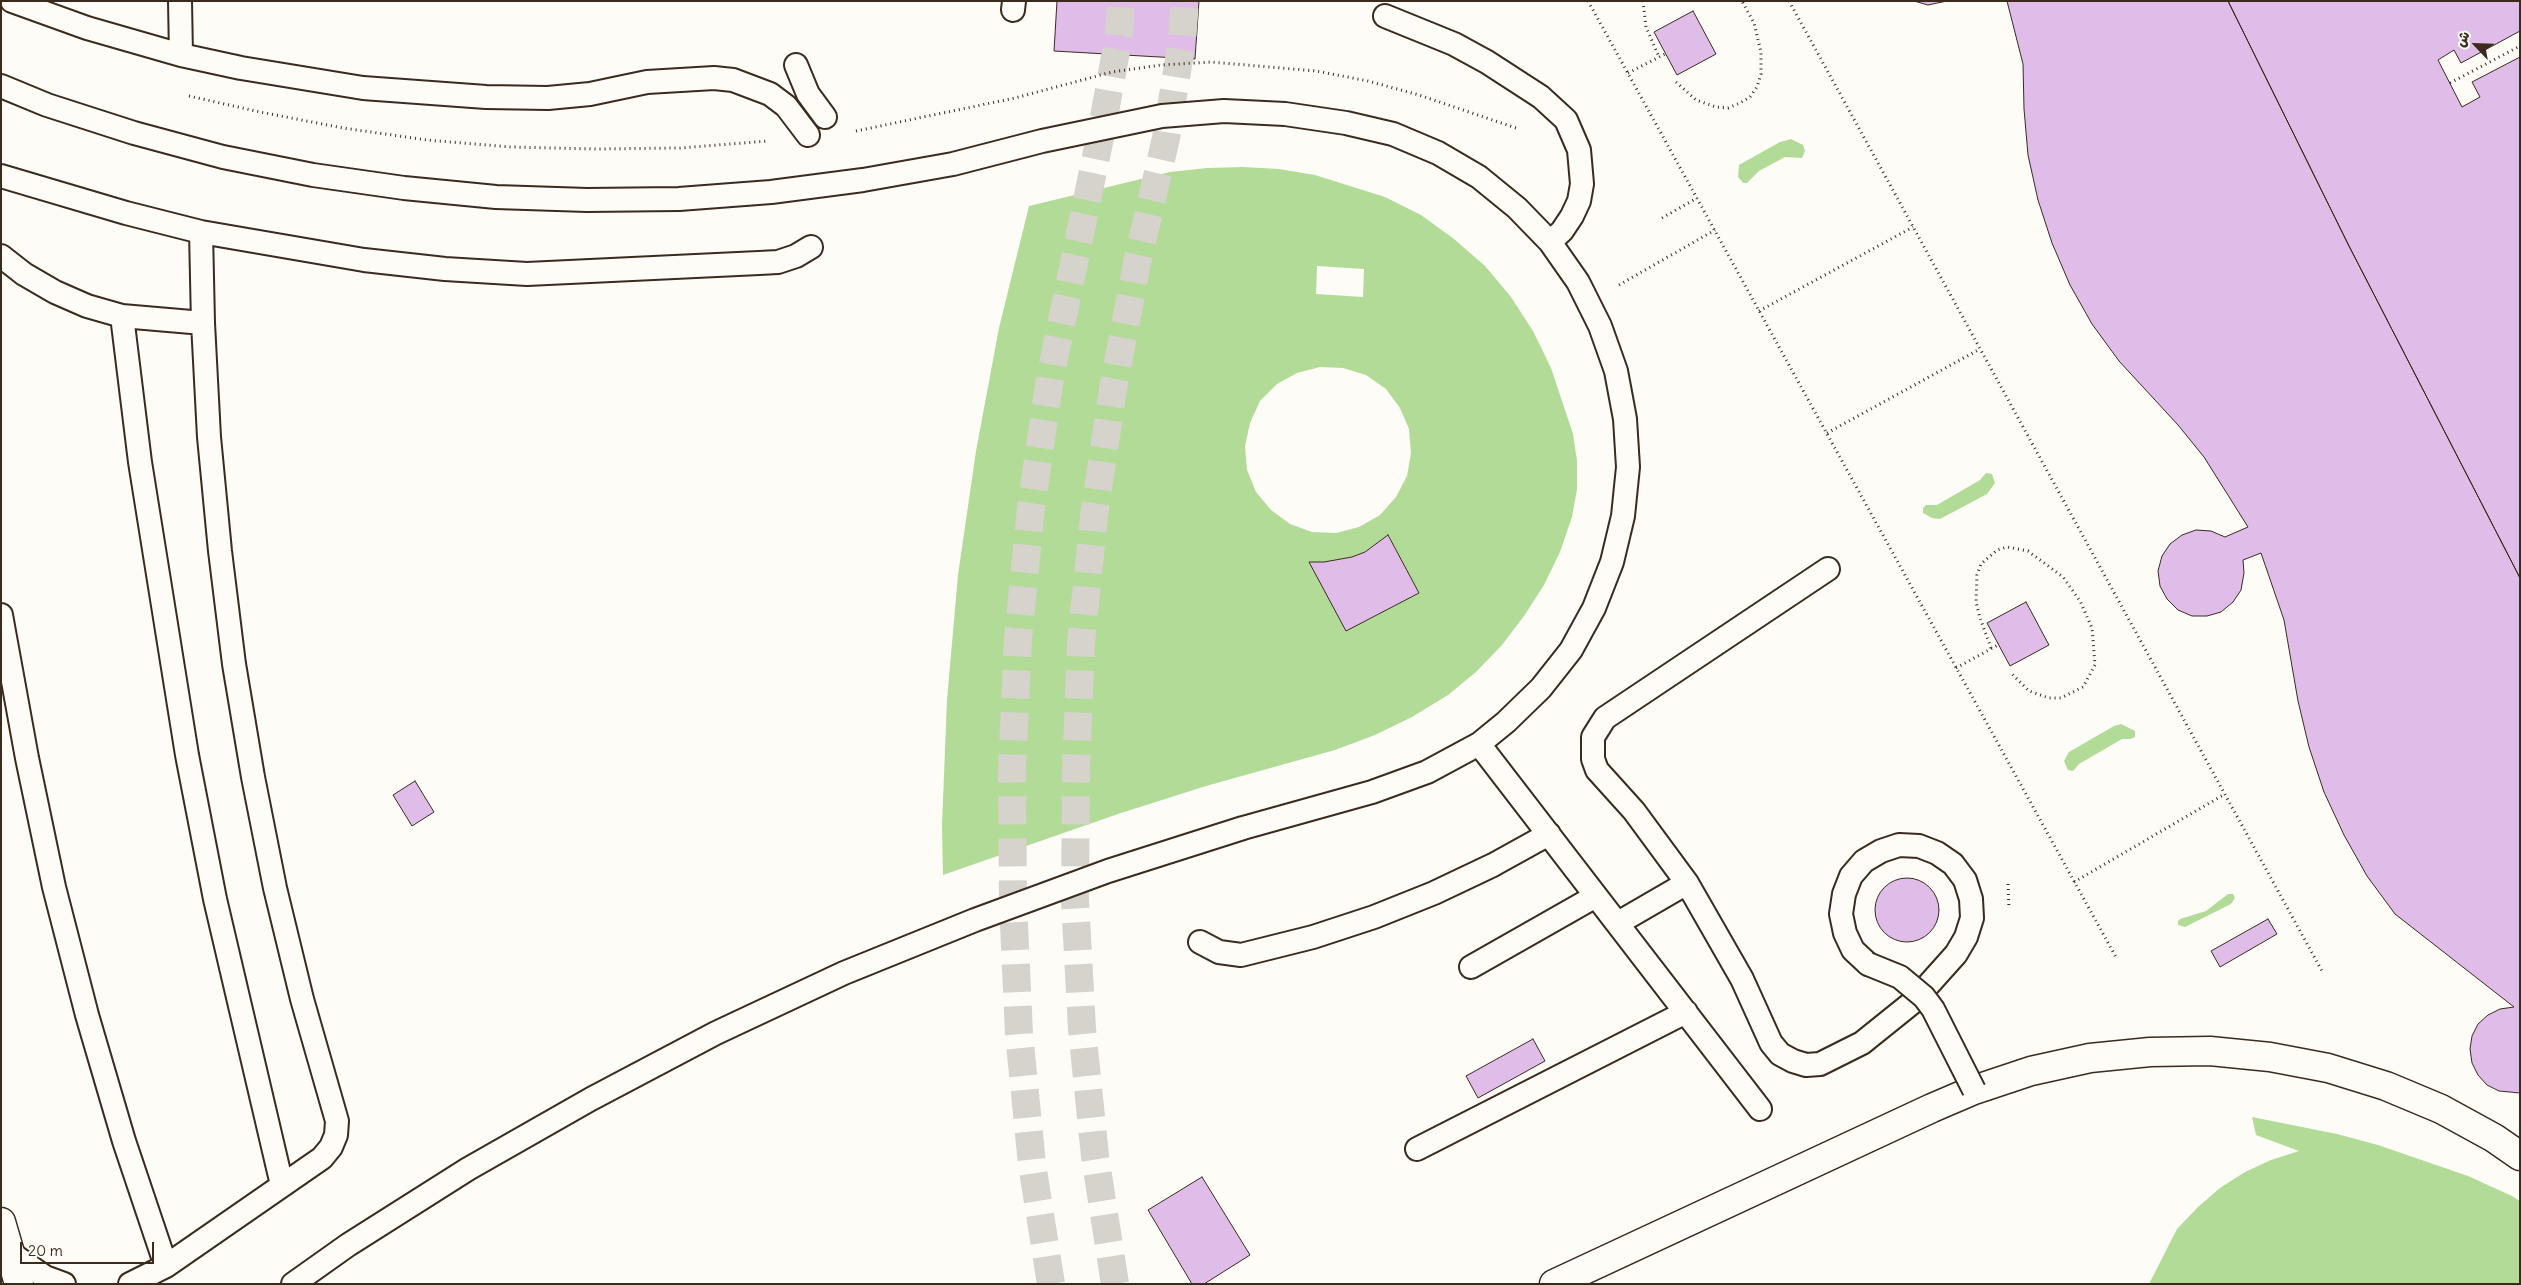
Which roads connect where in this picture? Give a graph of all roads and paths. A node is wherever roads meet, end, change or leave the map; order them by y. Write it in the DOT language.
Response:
graph roads {
  1 [pos="12,1"];
  2 [pos="180,1"];
  3 [pos="1588,1"];
  4 [pos="1643,1"];
  5 [pos="1742,1"];
  6 [pos="1789,1"];
  7 [pos="1385,16"];
  8 [pos="2520,46"];
  9 [pos="181,54"];
  10 [pos="1665,54"];
  11 [pos="1659,58"];
  12 [pos="796,65"];
  13 [pos="1628,73"];
  14 [pos="1676,82"];
  15 [pos="2450,83"];
  16 [pos="1,86"];
  17 [pos="824,117"];
  18 [pos="808,135"];
  19 [pos="1,176"];
  20 [pos="1697,198"];
  21 [pos="1662,218"];
  22 [pos="1913,227"];
  23 [pos="1715,230"];
  24 [pos="201,232"];
  25 [pos="1550,242"];
  26 [pos="811,246"];
  27 [pos="1,256"];
  28 [pos="1588,303"];
  29 [pos="1759,311"];
  30 [pos="122,316"];
  31 [pos="203,323"];
  32 [pos="1980,349"];
  33 [pos="1827,433"];
  34 [pos="1828,569"];
  35 [pos="1,615"];
  36 [pos="1998,645"];
  37 [pos="1991,648"];
  38 [pos="1956,668"];
  39 [pos="2010,672"];
  40 [pos="1479,744"];
  41 [pos="2225,794"];
  42 [pos="1549,834"];
  43 [pos="2074,882"];
  44 [pos="1687,883"];
  45 [pos="1596,896"];
  46 [pos="1618,923"];
  47 [pos="1200,942"];
  48 [pos="2117,959"];
  49 [pos="1471,967"];
  50 [pos="2322,971"];
  51 [pos="1686,1012"];
  52 [pos="1974,1090"];
  53 [pos="1760,1108"];
  54 [pos="1417,1149"];
  55 [pos="2520,1156"];
  56 [pos="282,1185"];
  57 [pos="1,1222"];
  58 [pos="10,1252"];
  59 [pos="166,1266"];
  60 [pos="19,1284"];
  61 [pos="64,1284"];
  62 [pos="130,1284"];
  63 [pos="293,1284"];
  64 [pos="1554,1284"];
  1 -- 9 [label="lane"];
  2 -- 9 [label="lane"];
  3 -- 13 [label="path"];
  4 -- 11 [label="path"];
  5 -- 14 [label="path"];
  6 -- 22 [label="path"];
  7 -- 25 [label="lane"];
  8 -- 15 [label="path"];
  9 -- 18 [label="lane"];
  10 -- 11 [label="path"];
  11 -- 13 [label="path"];
  12 -- 17 [label="lane"];
  13 -- 20 [label="path"];
  16 -- 25 [label="lane"];
  19 -- 24 [label="lane"];
  20 -- 21 [label="path"];
  20 -- 23 [label="path"];
  22 -- 29 [label="path"];
  22 -- 32 [label="path"];
  23 -- 28 [label="path"];
  23 -- 29 [label="path"];
  24 -- 26 [label="lane"];
  24 -- 31 [label="lane"];
  25 -- 28 [label="lane"];
  27 -- 30 [label="lane"];
  28 -- 40 [label="lane"];
  29 -- 33 [label="path"];
  30 -- 31 [label="lane"];
  30 -- 56 [label="lane"];
  31 -- 56 [label="lane"];
  32 -- 33 [label="path"];
  32 -- 41 [label="path"];
  33 -- 38 [label="path"];
  34 -- 44 [label="lane"];
  35 -- 59 [label="lane"];
  36 -- 37 [label="path"];
  37 -- 38 [label="path"];
  37 -- 39 [label="path"];
  38 -- 43 [label="path"];
  40 -- 42 [label="lane"];
  40 -- 63 [label="lane"];
  41 -- 43 [label="path"];
  41 -- 50 [label="path"];
  42 -- 45 [label="lane"];
  42 -- 47 [label="lane"];
  43 -- 48 [label="path"];
  44 -- 46 [label="lane"];
  44 -- 52 [label="lane, bridge"];
  45 -- 46 [label="lane"];
  45 -- 49 [label="lane"];
  46 -- 51 [label="lane"];
  51 -- 53 [label="lane"];
  51 -- 54 [label="lane"];
  52 -- 55 [label="main road"];
  52 -- 64 [label="main road"];
  56 -- 59 [label="lane"];
  57 -- 58 [label="main road"];
  58 -- 60 [label="main road"];
  58 -- 61 [label="lane"];
  59 -- 62 [label="lane"];
}
